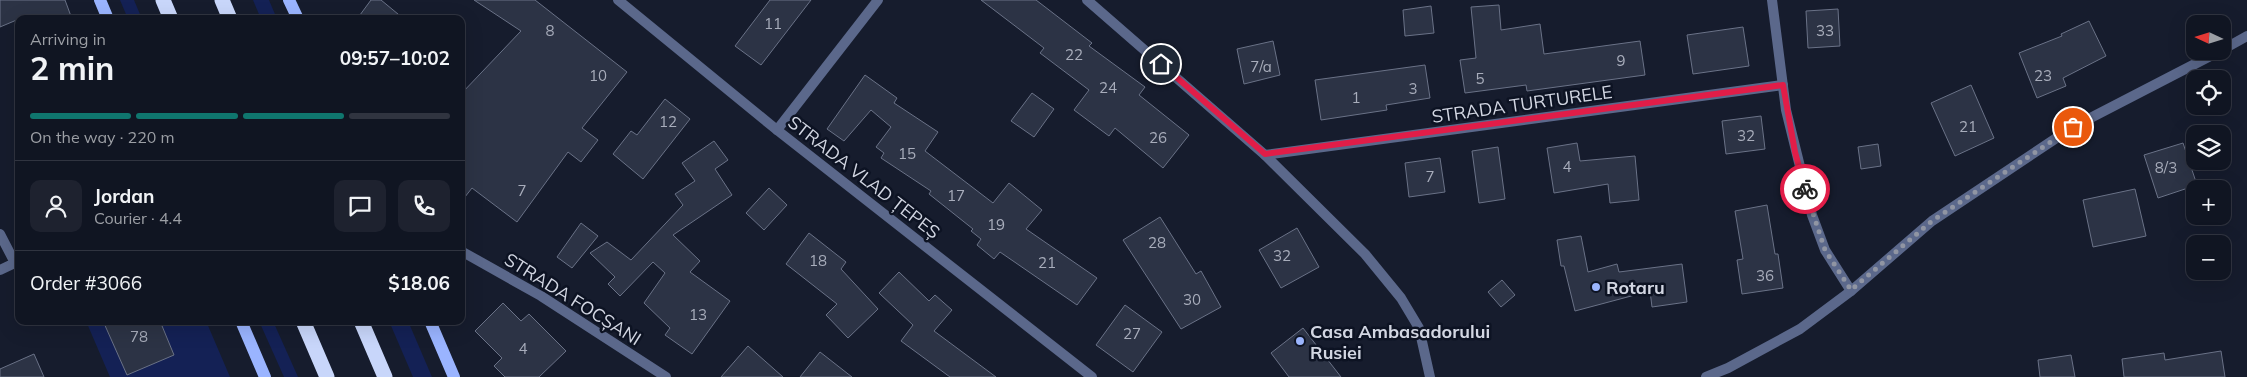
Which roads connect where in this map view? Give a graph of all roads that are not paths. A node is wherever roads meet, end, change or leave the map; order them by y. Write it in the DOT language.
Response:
graph roads {
  1 [pos="100,0"];
  2 [pos="163,0"];
  3 [pos="222,0"];
  4 [pos="289,0"];
  5 [pos="618,0"];
  6 [pos="878,0"];
  7 [pos="1087,0"];
  8 [pos="1772,0"];
  9 [pos="106,15"];
  10 [pos="170,15"];
  11 [pos="228,15"];
  12 [pos="296,15"];
  13 [pos="2247,36"];
  14 [pos="2231,46"];
  15 [pos="2205,60"];
  16 [pos="1783,85"];
  17 [pos="777,130"];
  18 [pos="1265,154"];
  19 [pos="0,234"];
  20 [pos="465,253"];
  21 [pos="15,259"];
  22 [pos="15,263"];
  23 [pos="0,270"];
  24 [pos="1851,290"];
  25 [pos="243,325"];
  26 [pos="304,325"];
  27 [pos="363,325"];
  28 [pos="432,325"];
  29 [pos="265,377"];
  30 [pos="327,377"];
  31 [pos="385,377"];
  32 [pos="454,377"];
  33 [pos="666,377"];
  34 [pos="1092,377"];
  35 [pos="1430,377"];
  36 [pos="1706,377"];
  1 -- 9 [label="main road"];
  2 -- 10 [label="highway"];
  3 -- 11 [label="highway"];
  4 -- 12 [label="main road"];
  5 -- 17 [label="street, STRADA VLAD ȚEPEȘ"];
  6 -- 17 [label="street"];
  7 -- 18 [label="street"];
  8 -- 16 [label="street"];
  13 -- 14 [label="street"];
  15 -- 24 [label="street"];
  16 -- 18 [label="street, STRADA TURTURELE"];
  16 -- 24 [label="street"];
  17 -- 34 [label="street, STRADA VLAD ȚEPEȘ"];
  18 -- 35 [label="street"];
  19 -- 21 [label="street"];
  20 -- 33 [label="street, STRADA FOCȘANI"];
  22 -- 23 [label="street"];
  24 -- 36 [label="street"];
  25 -- 29 [label="main road"];
  26 -- 30 [label="highway"];
  27 -- 31 [label="highway"];
  28 -- 32 [label="main road"];
}
